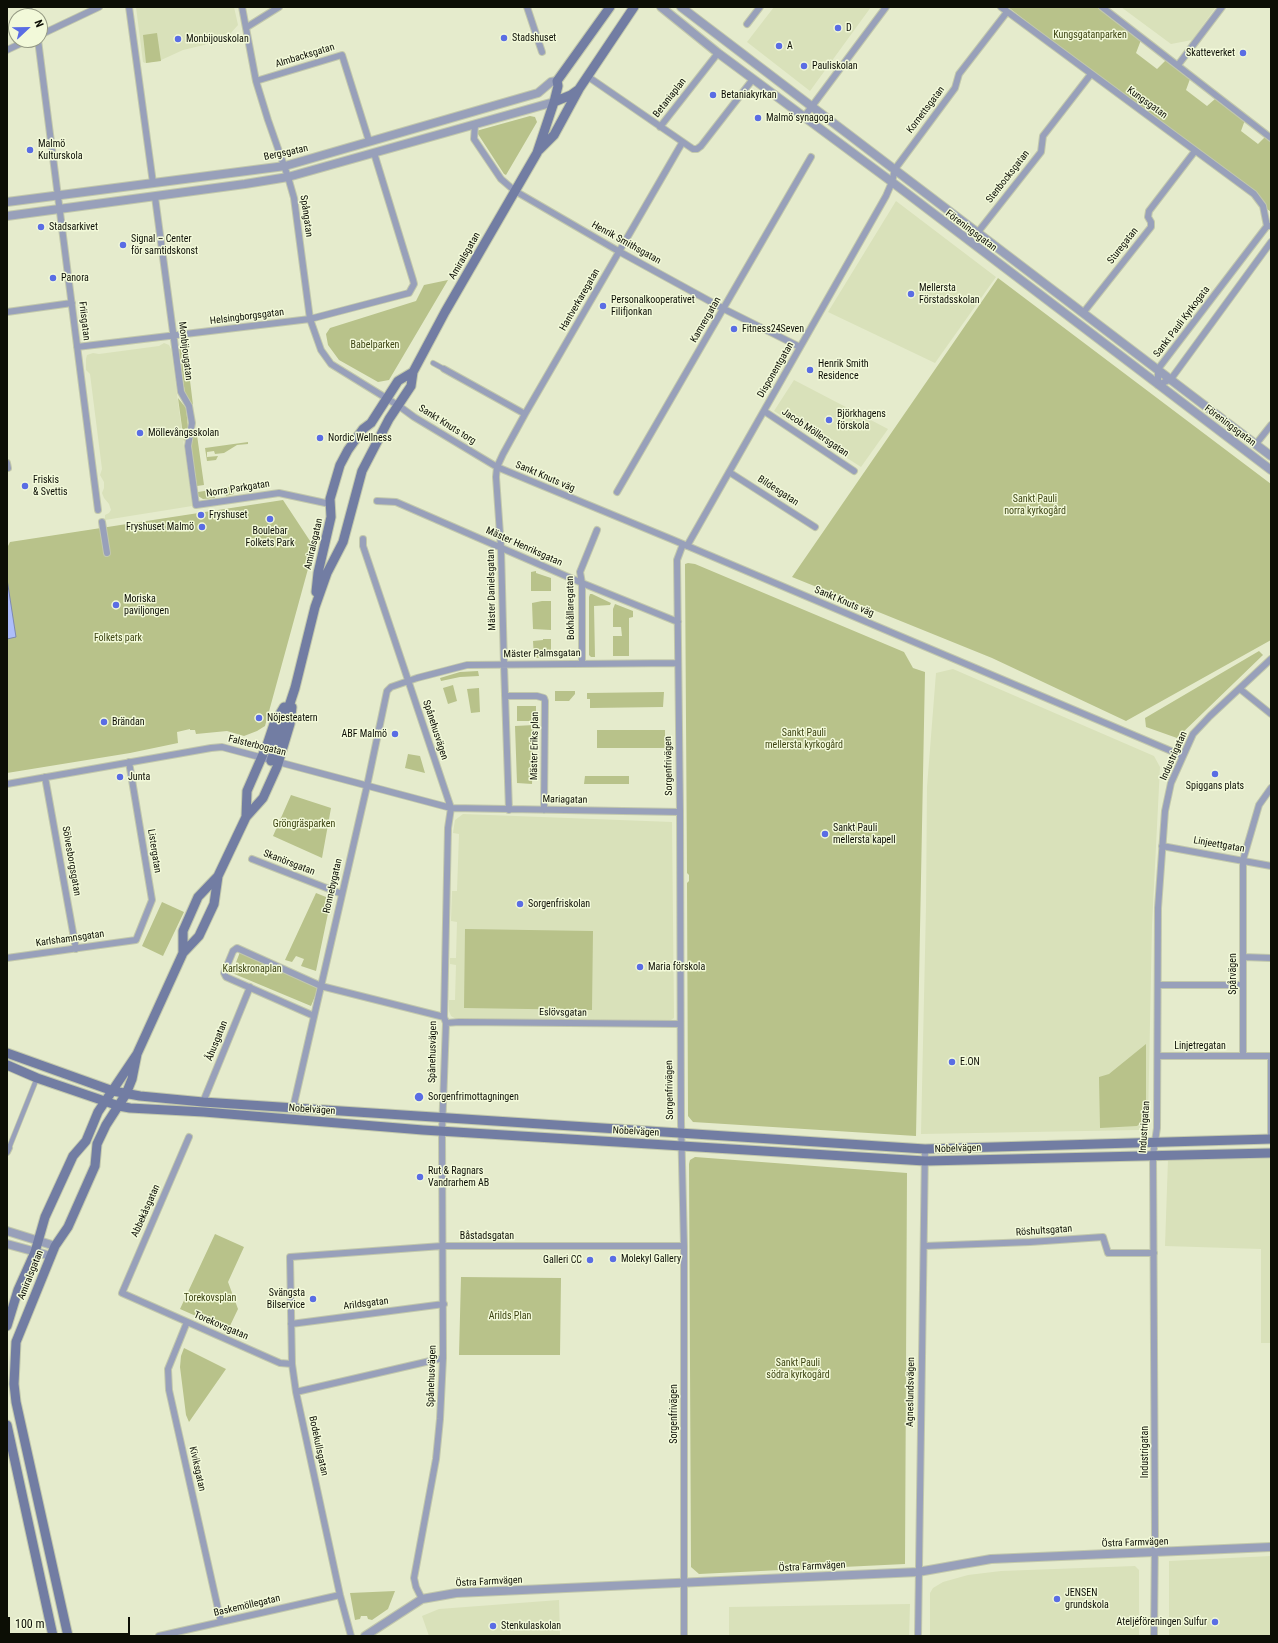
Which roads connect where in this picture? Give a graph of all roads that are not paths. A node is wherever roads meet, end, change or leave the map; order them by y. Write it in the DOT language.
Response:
graph roads {
  1 [pos="99,7"];
  2 [pos="129,7"];
  3 [pos="242,7"];
  4 [pos="279,7"];
  5 [pos="527,7"];
  6 [pos="610,7"];
  7 [pos="634,7"];
  8 [pos="661,7"];
  9 [pos="681,7"];
  10 [pos="760,7"];
  11 [pos="886,7"];
  12 [pos="1001,7"];
  13 [pos="1102,7"];
  14 [pos="1222,7"];
  15 [pos="1007,12"];
  16 [pos="747,24"];
  17 [pos="247,27"];
  18 [pos="48,31"];
  19 [pos="39,48"];
  20 [pos="542,52"];
  21 [pos="718,53"];
  22 [pos="1178,65"];
  23 [pos="1091,74"];
  24 [pos="587,76"];
  25 [pos="753,79"];
  26 [pos="557,80"];
  27 [pos="256,81"];
  28 [pos="579,89"];
  29 [pos="554,102"];
  30 [pos="812,106"];
  31 [pos="804,117"];
  32 [pos="475,124"];
  33 [pos="660,127"];
  34 [pos="1271,138"];
  35 [pos="369,141"];
  36 [pos="682,143"];
  37 [pos="1195,151"];
  38 [pos="374,153"];
  39 [pos="537,153"];
  40 [pos="811,157"];
  41 [pos="285,166"];
  42 [pos="895,169"];
  43 [pos="288,177"];
  44 [pos="892,182"];
  45 [pos="152,183"];
  46 [pos="515,191"];
  47 [pos="58,196"];
  48 [pos="154,197"];
  49 [pos="7,202"];
  50 [pos="60,208"];
  51 [pos="7,216"];
  52 [pos="1269,226"];
  53 [pos="978,232"];
  54 [pos="1271,242"];
  55 [pos="620,252"];
  56 [pos="72,303"];
  57 [pos="724,309"];
  58 [pos="7,312"];
  59 [pos="1083,313"];
  60 [pos="310,319"];
  61 [pos="174,336"];
  62 [pos="77,348"];
  63 [pos="800,348"];
  64 [pos="433,363"];
  65 [pos="444,369"];
  66 [pos="1158,369"];
  67 [pos="413,372"];
  68 [pos="1171,379"];
  69 [pos="1158,385"];
  70 [pos="387,399"];
  71 [pos="399,406"];
  72 [pos="764,411"];
  73 [pos="525,414"];
  74 [pos="1271,425"];
  75 [pos="1256,444"];
  76 [pos="1271,456"];
  77 [pos="497,467"];
  78 [pos="1271,470"];
  79 [pos="854,471"];
  80 [pos="729,472"];
  81 [pos="617,492"];
  82 [pos="377,501"];
  83 [pos="330,504"];
  84 [pos="196,505"];
  85 [pos="98,510"];
  86 [pos="102,522"];
  87 [pos="815,527"];
  88 [pos="597,530"];
  89 [pos="363,539"];
  90 [pos="685,545"];
  91 [pos="501,548"];
  92 [pos="107,553"];
  93 [pos="582,583"];
  94 [pos="315,607"];
  95 [pos="662,616"];
  96 [pos="678,622"];
  97 [pos="662,623"];
  98 [pos="1271,659"];
  99 [pos="678,663"];
  100 [pos="582,664"];
  101 [pos="504,665"];
  102 [pos="409,681"];
  103 [pos="295,688"];
  104 [pos="1240,689"];
  105 [pos="505,696"];
  106 [pos="1271,714"];
  107 [pos="1183,756"];
  108 [pos="261,758"];
  109 [pos="129,762"];
  110 [pos="275,762"];
  111 [pos="45,777"];
  112 [pos="7,784"];
  113 [pos="367,786"];
  114 [pos="1271,788"];
  115 [pos="451,808"];
  116 [pos="509,810"];
  117 [pos="544,810"];
  118 [pos="680,812"];
  119 [pos="246,817"];
  120 [pos="1162,846"];
  121 [pos="252,859"];
  122 [pos="1243,860"];
  123 [pos="1271,866"];
  124 [pos="218,876"];
  125 [pos="342,894"];
  126 [pos="136,940"];
  127 [pos="76,949"];
  128 [pos="183,953"];
  129 [pos="1243,957"];
  130 [pos="7,958"];
  131 [pos="1271,958"];
  132 [pos="1158,985"];
  133 [pos="1243,985"];
  134 [pos="321,986"];
  135 [pos="250,987"];
  136 [pos="314,1016"];
  137 [pos="445,1020"];
  138 [pos="680,1024"];
  139 [pos="7,1053"];
  140 [pos="137,1054"];
  141 [pos="1158,1056"];
  142 [pos="1243,1056"];
  143 [pos="7,1065"];
  144 [pos="37,1078"];
  145 [pos="113,1091"];
  146 [pos="126,1094"];
  147 [pos="106,1102"];
  148 [pos="203,1102"];
  149 [pos="119,1106"];
  150 [pos="293,1108"];
  151 [pos="443,1118"];
  152 [pos="442,1131"];
  153 [pos="681,1132"];
  154 [pos="189,1137"];
  155 [pos="1271,1139"];
  156 [pos="1156,1141"];
  157 [pos="681,1146"];
  158 [pos="925,1148"];
  159 [pos="8,1150"];
  160 [pos="1271,1153"];
  161 [pos="1153,1155"];
  162 [pos="925,1161"];
  163 [pos="7,1231"];
  164 [pos="39,1241"];
  165 [pos="7,1244"];
  166 [pos="54,1246"];
  167 [pos="442,1246"];
  168 [pos="684,1246"];
  169 [pos="924,1246"];
  170 [pos="35,1252"];
  171 [pos="1154,1253"];
  172 [pos="51,1256"];
  173 [pos="290,1257"];
  174 [pos="122,1293"];
  175 [pos="444,1304"];
  176 [pos="187,1322"];
  177 [pos="291,1324"];
  178 [pos="7,1326"];
  179 [pos="443,1358"];
  180 [pos="292,1364"];
  181 [pos="296,1392"];
  182 [pos="7,1425"];
  183 [pos="1271,1547"];
  184 [pos="1155,1553"];
  185 [pos="918,1572"];
  186 [pos="684,1583"];
  187 [pos="340,1595"];
  188 [pos="422,1599"];
  189 [pos="221,1622"];
  190 [pos="52,1636"];
  191 [pos="68,1636"];
  192 [pos="159,1636"];
  193 [pos="351,1636"];
  194 [pos="365,1636"];
  195 [pos="684,1636"];
  196 [pos="918,1636"];
  197 [pos="1154,1636"];
  1 -- 18 [label="street"];
  2 -- 45 [label="street"];
  3 -- 17 [label="street, Spångatan"];
  4 -- 17 [label="street"];
  5 -- 20 [label="street"];
  6 -- 26 [label="main road, Amiralsgatan"];
  7 -- 24 [label="main road, Amiralsgatan"];
  8 -- 21 [label="street, Föreningsgatan"];
  9 -- 30 [label="street, Föreningsgatan"];
  10 -- 16 [label="street"];
  11 -- 30 [label="street"];
  12 -- 15 [label="street, Kungsgatan"];
  13 -- 22 [label="street"];
  14 -- 22 [label="street"];
  15 -- 23 [label="street, Kungsgatan"];
  15 -- 42 [label="street, Kornettsgatan"];
  17 -- 27 [label="street, Spångatan"];
  19 -- 47 [label="street, Friisgatan"];
  21 -- 25 [label="street, Föreningsgatan"];
  21 -- 33 [label="street, Betaniaplan"];
  22 -- 34 [label="street"];
  23 -- 37 [label="street, Kungsgatan"];
  23 -- 53 [label="street, Stenbocksgatan"];
  24 -- 28 [label="main road, Amiralsgatan"];
  24 -- 33 [label="street"];
  25 -- 31 [label="street, Föreningsgatan"];
  25 -- 36 [label="street, Betaniaplan"];
  26 -- 29 [label="main road, Amiralsgatan"];
  26 -- 35 [label="street, Bergsgatan"];
  27 -- 35 [label="street, Almbacksgatan"];
  27 -- 41 [label="street, Spångatan"];
  28 -- 29 [label="main road, Amiralsgatan"];
  28 -- 39 [label="main road, Amiralsgatan"];
  29 -- 32 [label="street"];
  29 -- 39 [label="main road, Amiralsgatan"];
  30 -- 31 [label="street"];
  30 -- 42 [label="street, Föreningsgatan"];
  31 -- 44 [label="street, Föreningsgatan"];
  32 -- 38 [label="street"];
  32 -- 46 [label="street, Henrik Smithsgatan"];
  33 -- 36 [label="street, Betaniaplan"];
  35 -- 41 [label="street, Bergsgatan"];
  36 -- 55 [label="street, Hantverkaregatan"];
  37 -- 52 [label="street, Kungsgatan"];
  37 -- 59 [label="street, Sturegatan"];
  38 -- 43 [label="street"];
  38 -- 60 [label="street, Helsingborgsgatan"];
  39 -- 46 [label="main road, Amiralsgatan"];
  40 -- 57 [label="street, Kamrergatan"];
  41 -- 43 [label="street, Spångatan"];
  41 -- 45 [label="street, Bergsgatan"];
  42 -- 44 [label="street, Kornettsgatan"];
  42 -- 53 [label="street, Föreningsgatan"];
  43 -- 48 [label="street"];
  43 -- 60 [label="street, Spångatan"];
  44 -- 63 [label="street, Disponentgatan"];
  44 -- 69 [label="street, Föreningsgatan"];
  45 -- 47 [label="street, Bergsgatan"];
  46 -- 55 [label="street, Henrik Smithsgatan"];
  46 -- 67 [label="main road, Amiralsgatan"];
  47 -- 49 [label="street, Bergsgatan"];
  47 -- 50 [label="street, Friisgatan"];
  48 -- 50 [label="street"];
  48 -- 61 [label="street, Monbijougatan"];
  50 -- 51 [label="street"];
  50 -- 56 [label="street, Friisgatan"];
  52 -- 66 [label="street, Sankt Pauli Kyrkogata"];
  53 -- 59 [label="street, Föreningsgatan"];
  54 -- 68 [label="street"];
  55 -- 57 [label="street, Henrik Smithsgatan"];
  55 -- 73 [label="street, Hantverkaregatan"];
  56 -- 58 [label="street"];
  56 -- 62 [label="street, Friisgatan"];
  57 -- 63 [label="street, Henrik Smithsgatan"];
  57 -- 81 [label="street, Kamrergatan"];
  59 -- 66 [label="street, Föreningsgatan"];
  60 -- 61 [label="street, Helsingborgsgatan"];
  60 -- 70 [label="street, Spångatan"];
  61 -- 62 [label="street, Helsingborgsgatan"];
  61 -- 84 [label="street, Monbijougatan"];
  62 -- 85 [label="street, Friisgatan"];
  63 -- 72 [label="street, Disponentgatan"];
  64 -- 65 [label="street"];
  65 -- 73 [label="street"];
  66 -- 68 [label="street, Föreningsgatan"];
  66 -- 69 [label="street, Sankt Pauli Kyrkogata"];
  67 -- 70 [label="main road, Amiralsgatan"];
  67 -- 71 [label="main road, Amiralsgatan"];
  68 -- 69 [label="street"];
  68 -- 75 [label="street, Föreningsgatan"];
  69 -- 78 [label="street, Föreningsgatan"];
  70 -- 71 [label="street, Sankt Knuts torg"];
  70 -- 83 [label="main road, Amiralsgatan"];
  71 -- 77 [label="street, Sankt Knuts torg"];
  71 -- 94 [label="main road, Amiralsgatan"];
  72 -- 79 [label="street, Jacob Möllersgatan"];
  72 -- 80 [label="street, Disponentgatan"];
  73 -- 77 [label="street, Hantverkaregatan"];
  74 -- 75 [label="street"];
  75 -- 76 [label="street, Föreningsgatan"];
  77 -- 90 [label="street, Sankt Knuts väg"];
  77 -- 91 [label="street, Mäster Danielsgatan"];
  80 -- 87 [label="street, Bildesgatan"];
  80 -- 90 [label="street, Disponentgatan"];
  82 -- 91 [label="street, Mäster Henriksgatan"];
  83 -- 84 [label="street, Norra Parkgatan"];
  83 -- 94 [label="main road, Amiralsgatan"];
  86 -- 92 [label="street"];
  88 -- 93 [label="street, Bokhållaregatan"];
  89 -- 102 [label="street, Spånehusvägen"];
  90 -- 96 [label="street, Sorgenfrivägen"];
  90 -- 107 [label="street, Sankt Knuts väg"];
  91 -- 93 [label="street, Mäster Henriksgatan"];
  91 -- 101 [label="street, Mäster Danielsgatan"];
  93 -- 95 [label="street, Mäster Henriksgatan"];
  93 -- 100 [label="street, Bokhållaregatan"];
  94 -- 103 [label="main road, Amiralsgatan"];
  95 -- 96 [label="street, Mäster Henriksgatan"];
  95 -- 97 [label="street"];
  96 -- 99 [label="street, Sorgenfrivägen"];
  98 -- 104 [label="street, Industrigatan"];
  99 -- 100 [label="street, Mäster Palmsgatan"];
  99 -- 118 [label="street, Sorgenfrivägen"];
  100 -- 101 [label="street, Mäster Palmsgatan"];
  101 -- 102 [label="street, Mäster Palmsgatan"];
  101 -- 105 [label="street"];
  102 -- 113 [label="street, Ronnebygatan"];
  102 -- 115 [label="street, Spånehusvägen"];
  103 -- 108 [label="main road, Amiralsgatan"];
  103 -- 110 [label="main road, Amiralsgatan"];
  104 -- 106 [label="street"];
  104 -- 107 [label="street, Industrigatan"];
  105 -- 116 [label="street"];
  105 -- 117 [label="street, Mäster Eriks plan"];
  107 -- 120 [label="street, Industrigatan"];
  108 -- 109 [label="street, Falsterbogatan"];
  108 -- 110 [label="street, Falsterbogatan"];
  108 -- 119 [label="main road, Amiralsgatan"];
  109 -- 111 [label="street, Falsterbogatan"];
  109 -- 126 [label="street, Listergatan"];
  110 -- 113 [label="street, Falsterbogatan"];
  110 -- 119 [label="main road, Amiralsgatan"];
  111 -- 112 [label="street, Falsterbogatan"];
  111 -- 127 [label="street, Sölvesborgsgatan"];
  113 -- 115 [label="street, Falsterbogatan"];
  113 -- 125 [label="street, Ronnebygatan"];
  114 -- 122 [label="street, Spårvägen"];
  115 -- 116 [label="street, Mariagatan"];
  115 -- 137 [label="street, Spånehusvägen"];
  116 -- 117 [label="street, Mariagatan"];
  117 -- 118 [label="street, Mariagatan"];
  118 -- 138 [label="street, Sorgenfrivägen"];
  119 -- 124 [label="main road, Amiralsgatan"];
  120 -- 122 [label="street, Linjeettgatan"];
  120 -- 132 [label="street, Industrigatan"];
  121 -- 125 [label="street, Skanörsgatan"];
  122 -- 123 [label="street, Linjeettgatan"];
  122 -- 129 [label="street, Spårvägen"];
  124 -- 128 [label="main road, Amiralsgatan"];
  124 -- 128 [label="main road, Amiralsgatan"];
  125 -- 134 [label="street, Ronnebygatan"];
  126 -- 127 [label="street, Karlshamnsgatan"];
  127 -- 130 [label="street, Karlshamnsgatan"];
  128 -- 140 [label="main road, Amiralsgatan"];
  129 -- 131 [label="street"];
  129 -- 133 [label="street, Spårvägen"];
  132 -- 133 [label="street"];
  132 -- 141 [label="street, Industrigatan"];
  133 -- 142 [label="street, Spårvägen"];
  134 -- 135 [label="street"];
  134 -- 136 [label="street, Ronnebygatan"];
  134 -- 137 [label="street, Eslövsgatan"];
  135 -- 136 [label="street"];
  135 -- 148 [label="street, Åhusgatan"];
  136 -- 150 [label="street, Ronnebygatan"];
  137 -- 138 [label="street, Eslövsgatan"];
  137 -- 151 [label="street, Spånehusvägen"];
  138 -- 153 [label="street, Sorgenfrivägen"];
  139 -- 145 [label="main road, Nobelvägen"];
  140 -- 145 [label="main road, Amiralsgatan"];
  140 -- 146 [label="main road, Amiralsgatan"];
  141 -- 142 [label="street, Linjetregatan"];
  141 -- 156 [label="street, Industrigatan"];
  142 -- 155 [label="street"];
  143 -- 144 [label="main road, Nobelvägen"];
  144 -- 147 [label="main road, Nobelvägen"];
  144 -- 159 [label="street"];
  145 -- 146 [label="main road, Nobelvägen"];
  145 -- 147 [label="main road, Amiralsgatan"];
  146 -- 148 [label="main road, Nobelvägen"];
  146 -- 149 [label="main road, Amiralsgatan"];
  147 -- 149 [label="main road, Nobelvägen"];
  147 -- 164 [label="main road, Amiralsgatan"];
  148 -- 150 [label="main road, Nobelvägen"];
  149 -- 152 [label="main road, Nobelvägen"];
  149 -- 166 [label="main road, Amiralsgatan"];
  150 -- 151 [label="main road, Nobelvägen"];
  151 -- 152 [label="street, Spånehusvägen"];
  151 -- 153 [label="main road, Nobelvägen"];
  152 -- 157 [label="main road, Nobelvägen"];
  152 -- 167 [label="street, Spånehusvägen"];
  153 -- 157 [label="street, Sorgenfrivägen"];
  153 -- 158 [label="main road, Nobelvägen"];
  154 -- 174 [label="street, Abbekåsgatan"];
  155 -- 156 [label="main road, Nobelvägen"];
  156 -- 158 [label="main road, Nobelvägen"];
  156 -- 161 [label="street, Industrigatan"];
  157 -- 162 [label="main road, Nobelvägen"];
  157 -- 168 [label="street, Sorgenfrivägen"];
  158 -- 162 [label="street, Agneslundsvägen"];
  160 -- 161 [label="main road, Nobelvägen"];
  161 -- 162 [label="main road, Nobelvägen"];
  161 -- 171 [label="street, Industrigatan"];
  162 -- 169 [label="street, Agneslundsvägen"];
  163 -- 164 [label="street"];
  164 -- 166 [label="street"];
  164 -- 170 [label="main road, Amiralsgatan"];
  165 -- 170 [label="street"];
  166 -- 172 [label="main road, Amiralsgatan"];
  167 -- 168 [label="street, Båstadsgatan"];
  167 -- 173 [label="street, Båstadsgatan"];
  167 -- 175 [label="street, Spånehusvägen"];
  168 -- 186 [label="street, Sorgenfrivägen"];
  169 -- 171 [label="street, Röshultsgatan"];
  169 -- 185 [label="street, Agneslundsvägen"];
  170 -- 172 [label="street"];
  170 -- 178 [label="main road, Amiralsgatan"];
  171 -- 184 [label="street, Industrigatan"];
  172 -- 191 [label="main road, Amiralsgatan"];
  173 -- 177 [label="street, Bodekullsgatan"];
  174 -- 176 [label="street, Torekovsgatan"];
  175 -- 177 [label="street, Arildsgatan"];
  175 -- 179 [label="street, Spånehusvägen"];
  176 -- 180 [label="street, Torekovsgatan"];
  176 -- 189 [label="street, Kiviksgatan"];
  177 -- 180 [label="street, Bodekullsgatan"];
  179 -- 181 [label="street"];
  179 -- 188 [label="street, Spånehusvägen"];
  180 -- 181 [label="street, Bodekullsgatan"];
  181 -- 187 [label="street, Bodekullsgatan"];
  182 -- 190 [label="main road"];
  183 -- 184 [label="street, Östra Farmvägen"];
  184 -- 185 [label="street, Östra Farmvägen"];
  184 -- 197 [label="street, Industrigatan"];
  185 -- 186 [label="street, Östra Farmvägen"];
  185 -- 196 [label="street, Agneslundsvägen"];
  186 -- 188 [label="street, Östra Farmvägen"];
  186 -- 195 [label="street, Sorgenfrivägen"];
  187 -- 189 [label="street, Baskemöllegatan"];
  187 -- 193 [label="street, Bodekullsgatan"];
  188 -- 194 [label="street, Östra Farmvägen"];
  189 -- 192 [label="street, Baskemöllegatan"];
}
